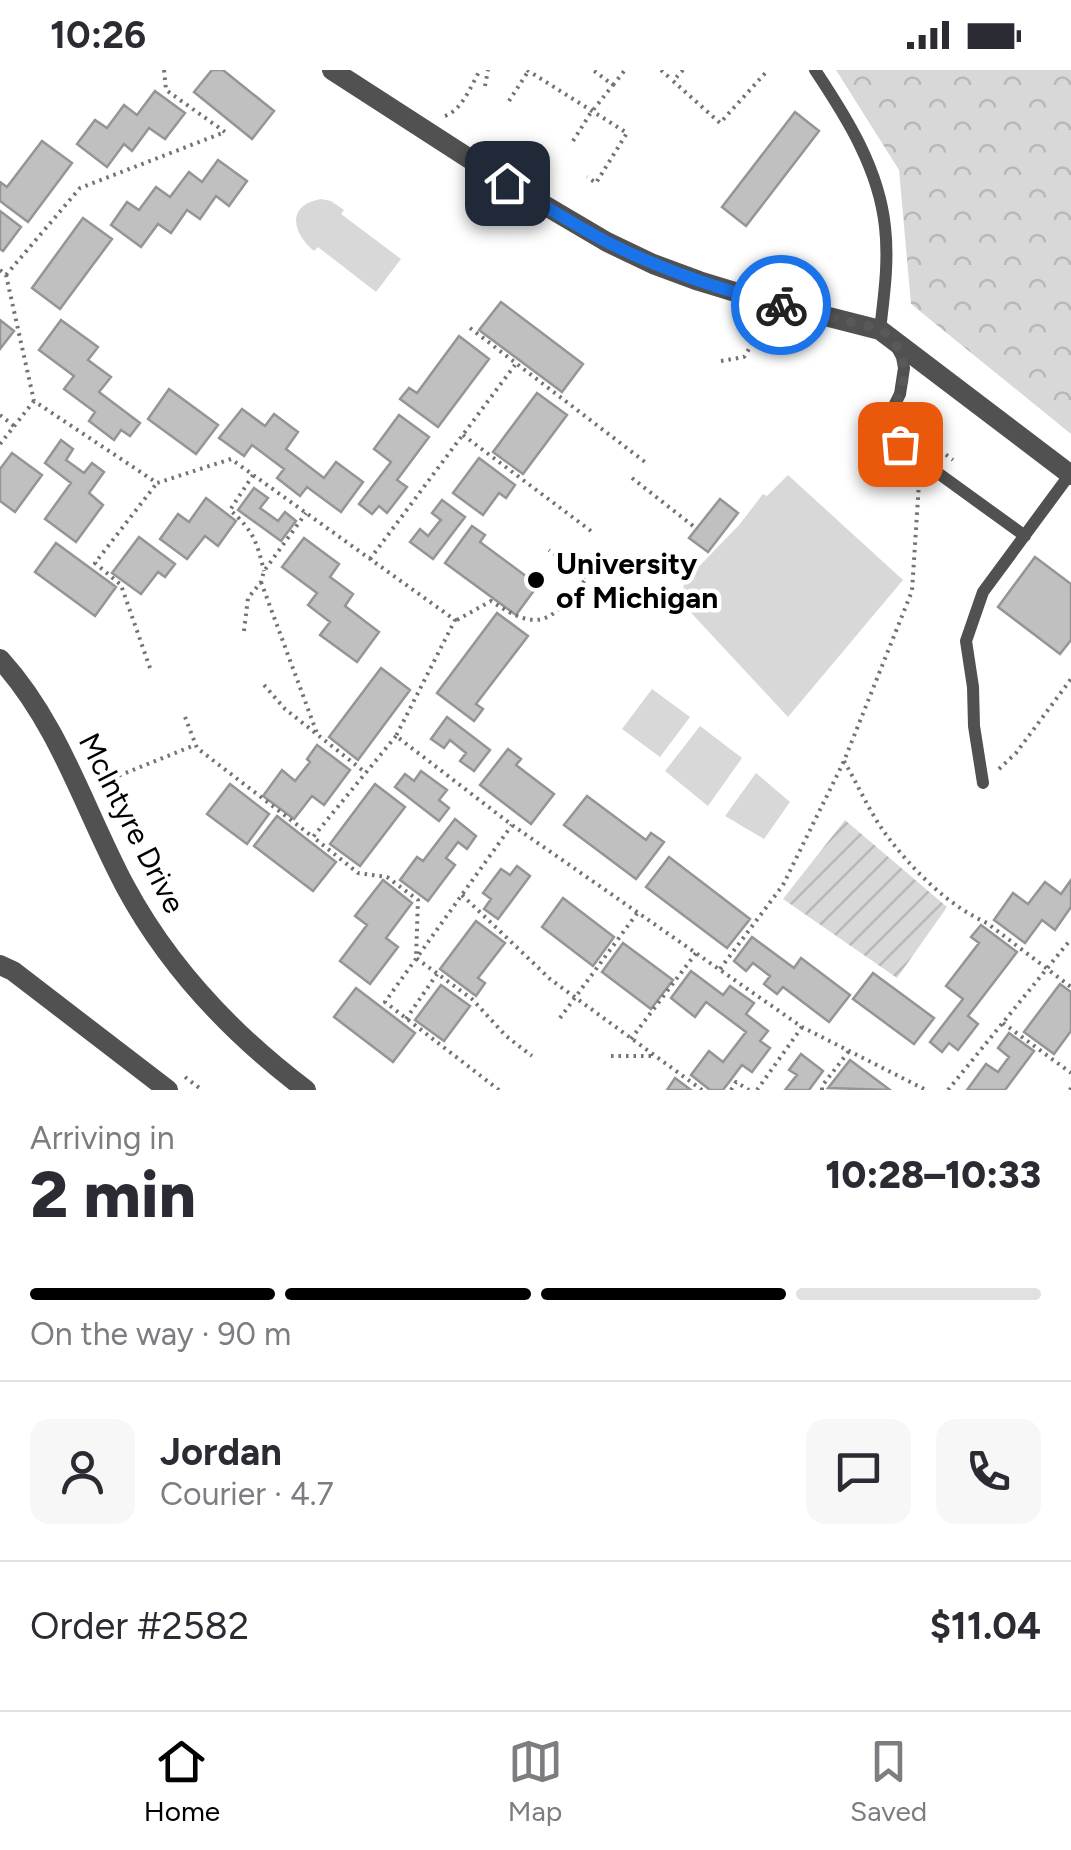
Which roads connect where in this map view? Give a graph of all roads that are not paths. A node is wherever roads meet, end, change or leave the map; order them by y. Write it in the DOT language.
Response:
graph roads {
  1 [pos="332,70"];
  2 [pos="815,70"];
  3 [pos="887,336"];
  4 [pos="1070,474"];
  5 [pos="1024,536"];
  6 [pos="0,659"];
  7 [pos="983,783"];
  8 [pos="0,965"];
  9 [pos="168,1090"];
  10 [pos="306,1090"];
  1 -- 3 [label="street"];
  2 -- 3 [label="lane"];
  3 -- 4 [label="street"];
  3 -- 5 [label="lane"];
  4 -- 5 [label="lane"];
  5 -- 7 [label="lane"];
  6 -- 10 [label="street, McIntyre Drive"];
  8 -- 9 [label="street"];
}
